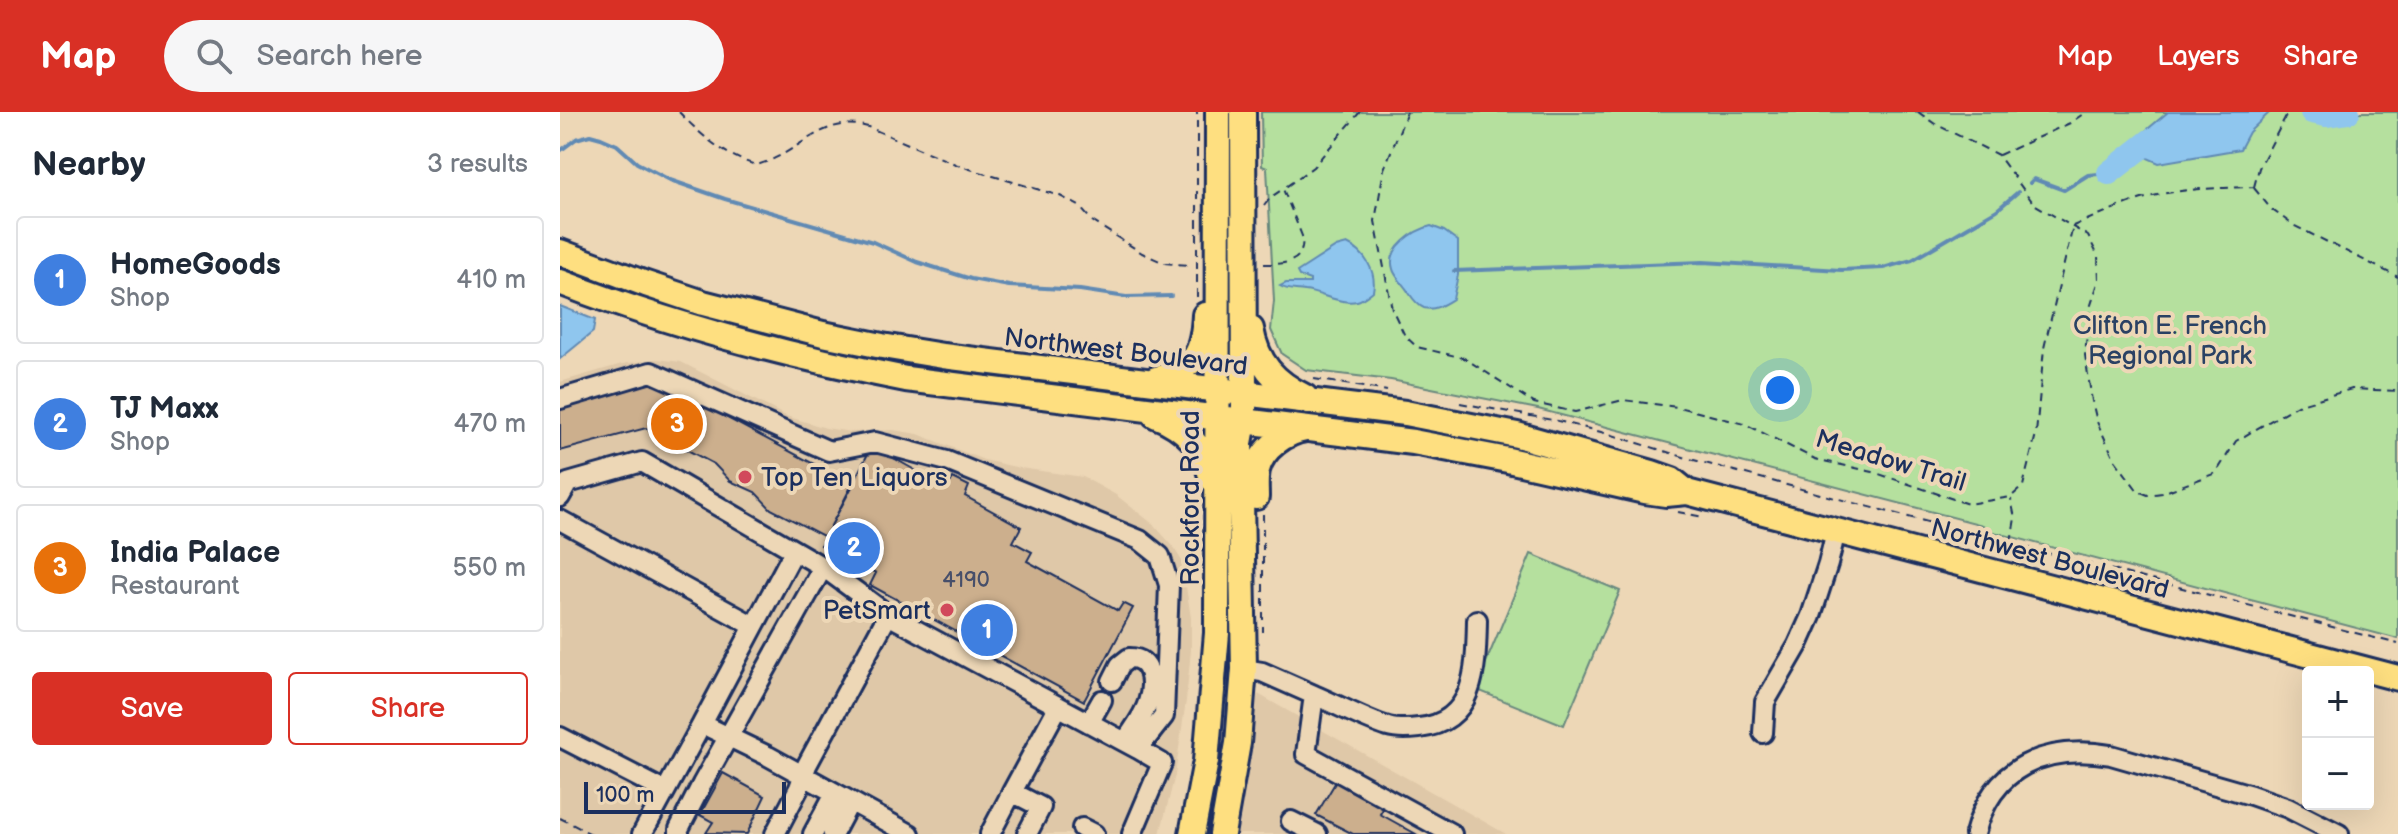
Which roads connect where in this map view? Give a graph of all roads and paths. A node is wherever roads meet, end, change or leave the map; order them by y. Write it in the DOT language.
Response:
graph roads {
  1 [pos="679,112"];
  2 [pos="1197,112"];
  3 [pos="1218,112"];
  4 [pos="1243,112"];
  5 [pos="1360,112"];
  6 [pos="1407,112"];
  7 [pos="1918,112"];
  8 [pos="2086,112"];
  9 [pos="2288,112"];
  10 [pos="1998,155"];
  11 [pos="2254,187"];
  12 [pos="2073,226"];
  13 [pos="1217,240"];
  14 [pos="560,252"];
  15 [pos="1264,264"];
  16 [pos="1188,265"];
  17 [pos="2398,277"];
  18 [pos="560,282"];
  19 [pos="1197,307"];
  20 [pos="1244,309"];
  21 [pos="1147,382"];
  22 [pos="1217,390"];
  23 [pos="1311,390"];
  24 [pos="1391,391"];
  25 [pos="2398,391"];
  26 [pos="1244,393"];
  27 [pos="560,399"];
  28 [pos="1449,401"];
  29 [pos="1134,407"];
  30 [pos="1218,417"];
  31 [pos="1244,421"];
  32 [pos="1314,429"];
  33 [pos="560,497"];
  34 [pos="2011,497"];
  35 [pos="1681,502"];
  36 [pos="1218,506"];
  37 [pos="1707,517"];
  38 [pos="560,520"];
  39 [pos="1836,531"];
  40 [pos="2011,542"];
  41 [pos="794,551"];
  42 [pos="823,567"];
  43 [pos="1243,589"];
  44 [pos="888,615"];
  45 [pos="1477,620"];
  46 [pos="754,626"];
  47 [pos="2398,644"];
  48 [pos="1244,669"];
  49 [pos="2398,678"];
  50 [pos="1112,681"];
  51 [pos="1314,695"];
  52 [pos="1102,700"];
  53 [pos="1058,707"];
  54 [pos="1089,723"];
  55 [pos="702,724"];
  56 [pos="1763,733"];
  57 [pos="730,736"];
  58 [pos="560,737"];
  59 [pos="1132,745"];
  60 [pos="804,776"];
  61 [pos="665,791"];
  62 [pos="1012,792"];
  63 [pos="843,797"];
  64 [pos="560,818"];
  65 [pos="1291,821"];
  66 [pos="591,834"];
  67 [pos="642,834"];
  68 [pos="679,834"];
  69 [pos="775,834"];
  70 [pos="813,834"];
  71 [pos="833,834"];
  72 [pos="910,834"];
  73 [pos="990,834"];
  74 [pos="1027,834"];
  75 [pos="1132,834"];
  76 [pos="1192,834"];
  77 [pos="1222,834"];
  78 [pos="1317,834"];
  79 [pos="1452,834"];
  80 [pos="1975,834"];
  81 [pos="2339,834"];
  1 -- 16 [label="path"];
  2 -- 19 [label="path"];
  3 -- 13 [label="main road, Rockford Road"];
  4 -- 20 [label="main road, Rockford Road"];
  5 -- 15 [label="path"];
  6 -- 34 [label="path, Meadow Trail"];
  7 -- 10 [label="path"];
  8 -- 10 [label="path"];
  9 -- 11 [label="path"];
  10 -- 12 [label="path"];
  11 -- 12 [label="path"];
  11 -- 17 [label="path"];
  12 -- 25 [label="path"];
  12 -- 34 [label="path"];
  13 -- 21 [label="main road"];
  13 -- 22 [label="main road, Rockford Road"];
  14 -- 21 [label="main road, Northwest Boulevard"];
  18 -- 29 [label="main road, Northwest Boulevard"];
  20 -- 23 [label="main road"];
  20 -- 26 [label="main road, Rockford Road"];
  21 -- 22 [label="main road, Northwest Boulevard"];
  22 -- 26 [label="main road, Northwest Boulevard"];
  22 -- 30 [label="main road, Rockford Road"];
  23 -- 24 [label="path"];
  23 -- 26 [label="main road, Northwest Boulevard"];
  23 -- 35 [label="main road, Northwest Boulevard"];
  26 -- 31 [label="main road, Rockford Road"];
  27 -- 59 [label="street"];
  28 -- 40 [label="path"];
  29 -- 30 [label="main road, Northwest Boulevard"];
  29 -- 36 [label="main road"];
  30 -- 31 [label="main road, Northwest Boulevard"];
  30 -- 36 [label="main road, Rockford Road"];
  31 -- 32 [label="main road, Northwest Boulevard"];
  31 -- 43 [label="main road, Rockford Road"];
  32 -- 35 [label="main road, Northwest Boulevard"];
  32 -- 43 [label="main road"];
  33 -- 41 [label="street"];
  34 -- 40 [label="path"];
  35 -- 37 [label="path"];
  35 -- 39 [label="main road, Northwest Boulevard"];
  36 -- 76 [label="main road, Rockford Road"];
  38 -- 46 [label="street"];
  39 -- 49 [label="main road, Northwest Boulevard"];
  39 -- 56 [label="street"];
  40 -- 47 [label="path"];
  41 -- 42 [label="street"];
  41 -- 46 [label="street"];
  42 -- 44 [label="street"];
  42 -- 57 [label="street"];
  43 -- 48 [label="main road, Rockford Road"];
  44 -- 53 [label="street"];
  44 -- 60 [label="street"];
  45 -- 51 [label="street"];
  46 -- 55 [label="street"];
  48 -- 51 [label="street"];
  48 -- 77 [label="main road, Rockford Road"];
  50 -- 59 [label="street"];
  51 -- 79 [label="street"];
  52 -- 54 [label="street"];
  53 -- 54 [label="street"];
  53 -- 62 [label="street"];
  54 -- 59 [label="street"];
  55 -- 57 [label="street"];
  55 -- 61 [label="street"];
  57 -- 60 [label="street"];
  57 -- 68 [label="street"];
  58 -- 61 [label="street"];
  59 -- 75 [label="street"];
  60 -- 63 [label="street"];
  60 -- 69 [label="street"];
  61 -- 67 [label="street"];
  62 -- 73 [label="street"];
  62 -- 74 [label="street"];
  63 -- 70 [label="street"];
  63 -- 71 [label="street"];
  63 -- 72 [label="street"];
  64 -- 66 [label="path"];
  65 -- 78 [label="street"];
  80 -- 81 [label="street"];
}
